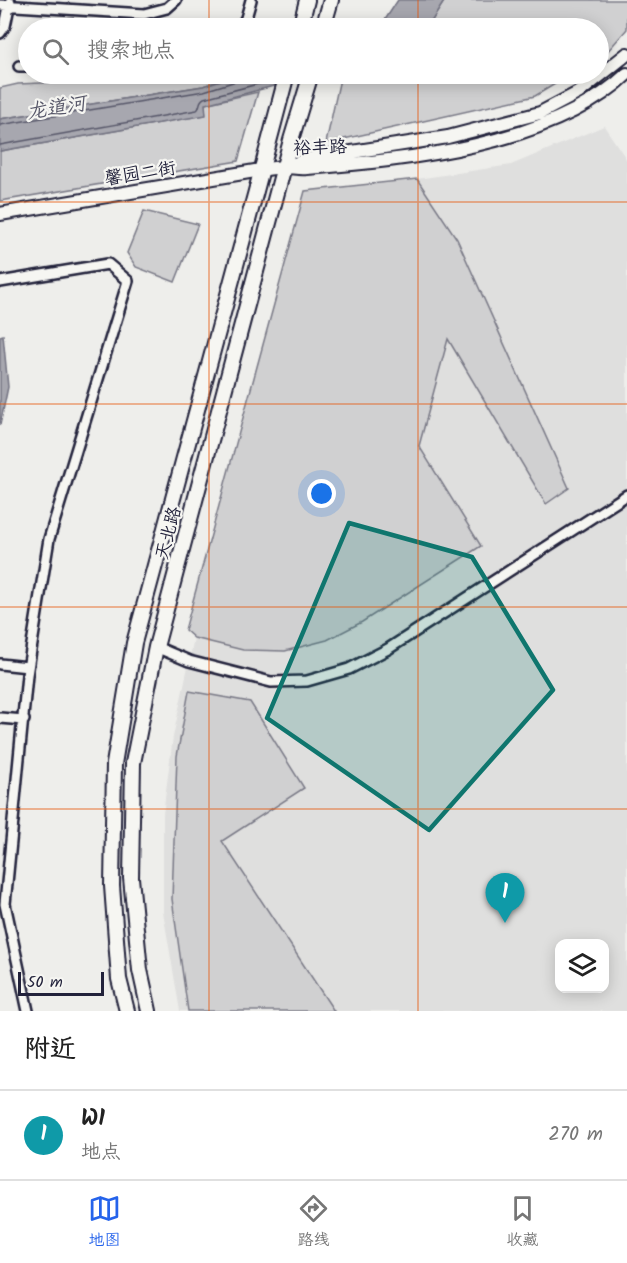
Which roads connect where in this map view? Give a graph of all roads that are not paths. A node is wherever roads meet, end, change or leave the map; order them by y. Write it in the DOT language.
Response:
graph roads {
  1 [pos="176,0"];
  2 [pos="251,0"];
  3 [pos="308,0"];
  4 [pos="331,0"];
  5 [pos="7,3"];
  6 [pos="246,18"];
  7 [pos="303,18"];
  8 [pos="326,18"];
  9 [pos="0,33"];
  10 [pos="627,54"];
  11 [pos="609,69"];
  12 [pos="627,74"];
  13 [pos="284,84"];
  14 [pos="308,84"];
  15 [pos="590,84"];
  16 [pos="285,167"];
  17 [pos="261,170"];
  18 [pos="0,214"];
  19 [pos="0,282"];
  20 [pos="627,495"];
  21 [pos="156,647"];
  22 [pos="0,664"];
  23 [pos="28,667"];
  24 [pos="0,718"];
  25 [pos="24,720"];
  26 [pos="28,1011"];
  27 [pos="127,1011"];
  28 [pos="149,1011"];
  1 -- 5 [label="street"];
  2 -- 6 [label="street"];
  3 -- 7 [label="main road"];
  4 -- 8 [label="main road"];
  5 -- 9 [label="street"];
  10 -- 11 [label="street, 裕丰路"];
  12 -- 16 [label="street, 裕丰路"];
  13 -- 17 [label="main road, 天北路"];
  14 -- 16 [label="main road, 天北路"];
  15 -- 16 [label="street, 裕丰路"];
  16 -- 17 [label="street, 馨园二街"];
  16 -- 21 [label="main road, 天北路"];
  17 -- 18 [label="street, 馨园二街"];
  17 -- 27 [label="main road, 天北路"];
  19 -- 23 [label="street"];
  20 -- 21 [label="street"];
  21 -- 28 [label="main road, 天北路"];
  22 -- 23 [label="street"];
  23 -- 25 [label="street"];
  24 -- 25 [label="street"];
  25 -- 26 [label="street"];
}
